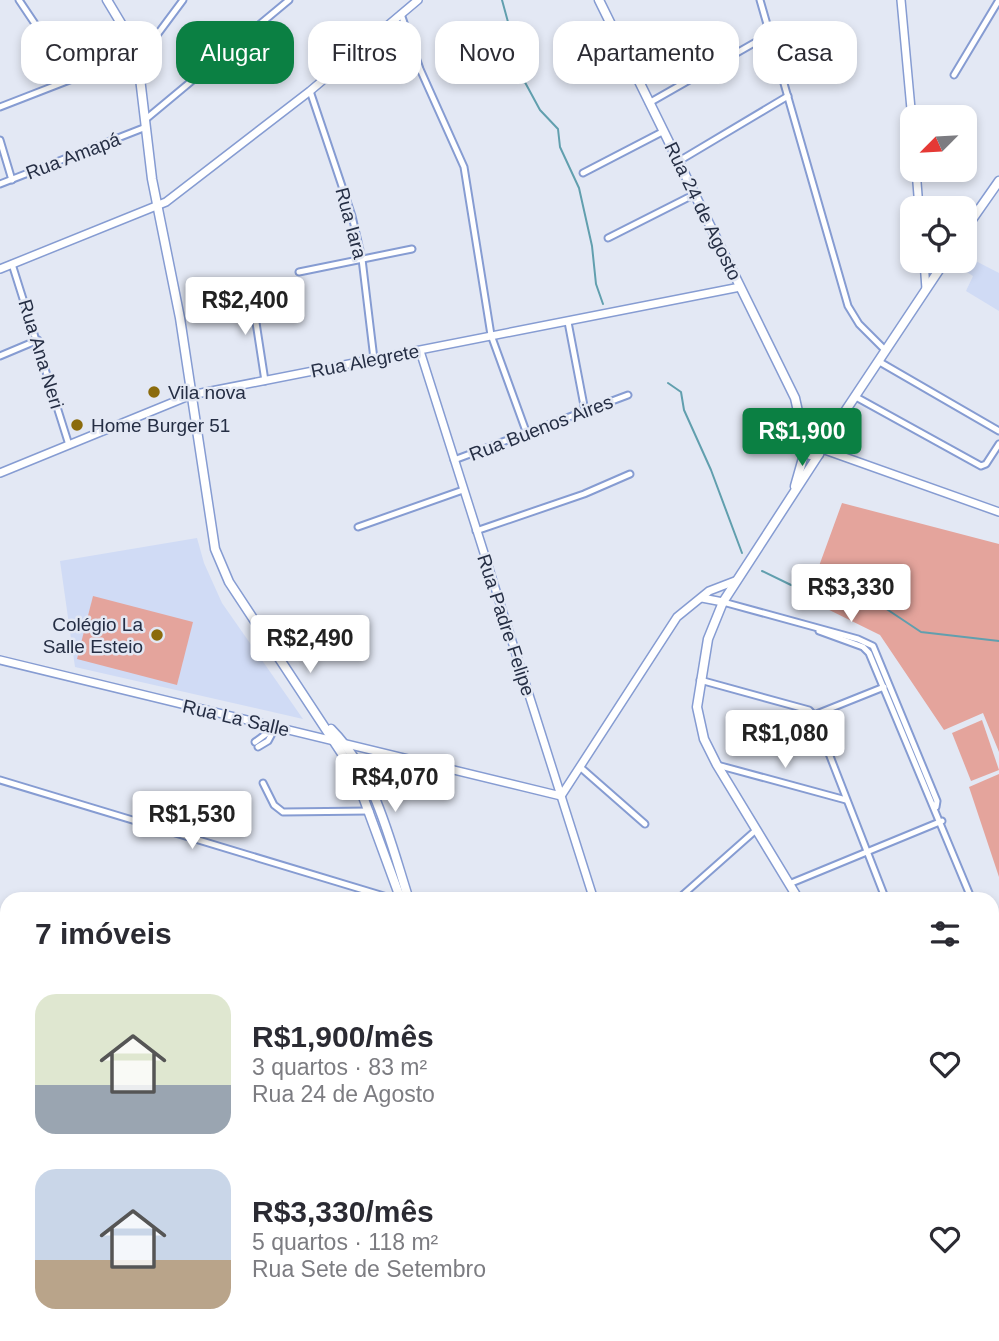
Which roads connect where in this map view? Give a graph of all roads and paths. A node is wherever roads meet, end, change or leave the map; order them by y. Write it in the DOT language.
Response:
graph roads {
  1 [pos="19,0"];
  2 [pos="107,0"];
  3 [pos="183,0"];
  4 [pos="289,0"];
  5 [pos="418,0"];
  6 [pos="599,0"];
  7 [pos="760,0"];
  8 [pos="901,0"];
  9 [pos="999,0"];
  10 [pos="281,3"];
  11 [pos="401,14"];
  12 [pos="33,21"];
  13 [pos="120,21"];
  14 [pos="766,21"];
  15 [pos="162,28"];
  16 [pos="753,44"];
  17 [pos="954,75"];
  18 [pos="59,84"];
  19 [pos="140,84"];
  20 [pos="785,84"];
  21 [pos="310,91"];
  22 [pos="788,96"];
  23 [pos="649,103"];
  24 [pos="911,105"];
  25 [pos="0,107"];
  26 [pos="146,123"];
  27 [pos="664,131"];
  28 [pos="0,140"];
  29 [pos="679,161"];
  30 [pos="583,173"];
  31 [pos="12,180"];
  32 [pos="999,181"];
  33 [pos="0,184"];
  34 [pos="695,194"];
  35 [pos="158,205"];
  36 [pos="977,212"];
  37 [pos="608,238"];
  38 [pos="412,249"];
  39 [pos="362,259"];
  40 [pos="12,264"];
  41 [pos="0,269"];
  42 [pos="299,272"];
  43 [pos="925,273"];
  44 [pos="937,273"];
  45 [pos="740,287"];
  46 [pos="926,289"];
  47 [pos="251,290"];
  48 [pos="568,322"];
  49 [pos="491,335"];
  50 [pos="38,340"];
  51 [pos="884,349"];
  52 [pos="420,351"];
  53 [pos="0,356"];
  54 [pos="374,359"];
  55 [pos="878,361"];
  56 [pos="265,381"];
  57 [pos="191,395"];
  58 [pos="628,395"];
  59 [pos="856,397"];
  60 [pos="585,411"];
  61 [pos="803,423"];
  62 [pos="999,430"];
  63 [pos="527,434"];
  64 [pos="999,444"];
  65 [pos="69,445"];
  66 [pos="820,446"];
  67 [pos="805,447"];
  68 [pos="454,460"];
  69 [pos="0,473"];
  70 [pos="630,474"];
  71 [pos="794,489"];
  72 [pos="463,490"];
  73 [pos="999,512"];
  74 [pos="358,527"];
  75 [pos="476,531"];
  76 [pos="734,581"];
  77 [pos="701,598"];
  78 [pos="723,602"];
  79 [pos="816,629"];
  80 [pos="0,660"];
  81 [pos="700,680"];
  82 [pos="886,686"];
  83 [pos="814,715"];
  84 [pos="324,722"];
  85 [pos="272,727"];
  86 [pos="335,741"];
  87 [pos="257,745"];
  88 [pos="347,745"];
  89 [pos="717,765"];
  90 [pos="580,766"];
  91 [pos="0,780"];
  92 [pos="263,783"];
  93 [pos="561,796"];
  94 [pos="846,800"];
  95 [pos="370,811"];
  96 [pos="942,821"];
  97 [pos="645,824"];
  98 [pos="756,830"];
  99 [pos="867,851"];
  100 [pos="789,884"];
  101 [pos="384,892"];
  102 [pos="399,892"];
  103 [pos="400,892"];
  104 [pos="591,892"];
  105 [pos="686,892"];
  106 [pos="794,892"];
  107 [pos="883,892"];
  108 [pos="969,892"];
  1 -- 12 [label="street"];
  2 -- 13 [label="main road"];
  3 -- 15 [label="street"];
  4 -- 10 [label="street, Rua Amapá"];
  5 -- 11 [label="street"];
  6 -- 23 [label="main road, Rua 24 de Agosto"];
  7 -- 14 [label="street"];
  8 -- 24 [label="street"];
  9 -- 17 [label="street"];
  10 -- 26 [label="street, Rua Amapá"];
  11 -- 21 [label="street"];
  11 -- 49 [label="street"];
  16 -- 23 [label="street"];
  18 -- 25 [label="street"];
  19 -- 26 [label="main road"];
  20 -- 22 [label="street"];
  21 -- 35 [label="street"];
  21 -- 39 [label="street, Rua Iara"];
  22 -- 29 [label="street"];
  22 -- 51 [label="street"];
  23 -- 27 [label="main road, Rua 24 de Agosto"];
  26 -- 31 [label="street, Rua Amapá"];
  26 -- 35 [label="main road"];
  27 -- 29 [label="main road, Rua 24 de Agosto"];
  27 -- 30 [label="street"];
  28 -- 31 [label="street"];
  29 -- 34 [label="main road, Rua 24 de Agosto"];
  31 -- 33 [label="street, Rua Amapá"];
  32 -- 36 [label="main road"];
  34 -- 37 [label="street"];
  34 -- 45 [label="main road, Rua 24 de Agosto"];
  35 -- 40 [label="street"];
  35 -- 57 [label="main road"];
  38 -- 39 [label="street"];
  39 -- 42 [label="street"];
  39 -- 54 [label="street, Rua Iara"];
  40 -- 41 [label="street"];
  40 -- 50 [label="street, Rua Ana Neri"];
  43 -- 46 [label="street"];
  44 -- 46 [label="main road"];
  45 -- 48 [label="street, Rua Alegrete"];
  45 -- 61 [label="main road, Rua 24 de Agosto"];
  46 -- 51 [label="main road"];
  47 -- 56 [label="street"];
  48 -- 49 [label="street, Rua Alegrete"];
  48 -- 60 [label="street"];
  49 -- 52 [label="street, Rua Alegrete"];
  49 -- 63 [label="street"];
  50 -- 53 [label="street"];
  50 -- 65 [label="street, Rua Ana Neri"];
  51 -- 55 [label="main road"];
  52 -- 54 [label="street, Rua Alegrete"];
  52 -- 68 [label="street, Rua Padre Felipe"];
  54 -- 56 [label="street, Rua Alegrete"];
  55 -- 59 [label="main road"];
  55 -- 62 [label="street"];
  56 -- 57 [label="street, Rua Alegrete"];
  57 -- 65 [label="street, Rua Alegrete"];
  57 -- 84 [label="main road"];
  58 -- 60 [label="street, Rua Buenos Aires"];
  59 -- 64 [label="street"];
  59 -- 66 [label="main road"];
  60 -- 63 [label="street, Rua Buenos Aires"];
  61 -- 66 [label="main road, Rua 24 de Agosto"];
  61 -- 67 [label="main road, Rua 24 de Agosto"];
  63 -- 68 [label="street, Rua Buenos Aires"];
  65 -- 69 [label="street, Rua Alegrete"];
  66 -- 67 [label="main road"];
  66 -- 67 [label="main road"];
  66 -- 71 [label="main road, Rua 24 de Agosto"];
  66 -- 73 [label="street"];
  67 -- 71 [label="main road, Rua 24 de Agosto"];
  68 -- 72 [label="street, Rua Padre Felipe"];
  70 -- 75 [label="street"];
  71 -- 76 [label="main road, Rua 24 de Agosto"];
  72 -- 74 [label="street"];
  72 -- 75 [label="street, Rua Padre Felipe"];
  75 -- 93 [label="street, Rua Padre Felipe"];
  76 -- 77 [label="street"];
  76 -- 78 [label="main road, Rua 24 de Agosto"];
  77 -- 78 [label="street"];
  77 -- 90 [label="street"];
  78 -- 79 [label="street"];
  78 -- 81 [label="main road, Rua 24 de Agosto"];
  79 -- 82 [label="street"];
  79 -- 82 [label="street"];
  80 -- 85 [label="street, Rua La Salle"];
  81 -- 83 [label="street"];
  81 -- 89 [label="main road, Rua 24 de Agosto"];
  82 -- 83 [label="street"];
  82 -- 96 [label="street"];
  83 -- 94 [label="street"];
  84 -- 86 [label="main road"];
  84 -- 88 [label="main road"];
  85 -- 86 [label="street, Rua La Salle"];
  85 -- 87 [label="street"];
  86 -- 88 [label="street, Rua La Salle"];
  86 -- 95 [label="main road"];
  88 -- 93 [label="street, Rua La Salle"];
  88 -- 103 [label="main road"];
  89 -- 94 [label="street"];
  89 -- 98 [label="main road, Rua 24 de Agosto"];
  90 -- 93 [label="street"];
  90 -- 97 [label="street"];
  91 -- 101 [label="street"];
  92 -- 95 [label="street"];
  93 -- 104 [label="street, Rua Padre Felipe"];
  94 -- 99 [label="street"];
  95 -- 102 [label="main road"];
  96 -- 99 [label="street"];
  96 -- 108 [label="street"];
  98 -- 100 [label="main road, Rua 24 de Agosto"];
  98 -- 105 [label="street"];
  99 -- 100 [label="street"];
  99 -- 107 [label="street"];
  100 -- 106 [label="main road, Rua 24 de Agosto"];
}
